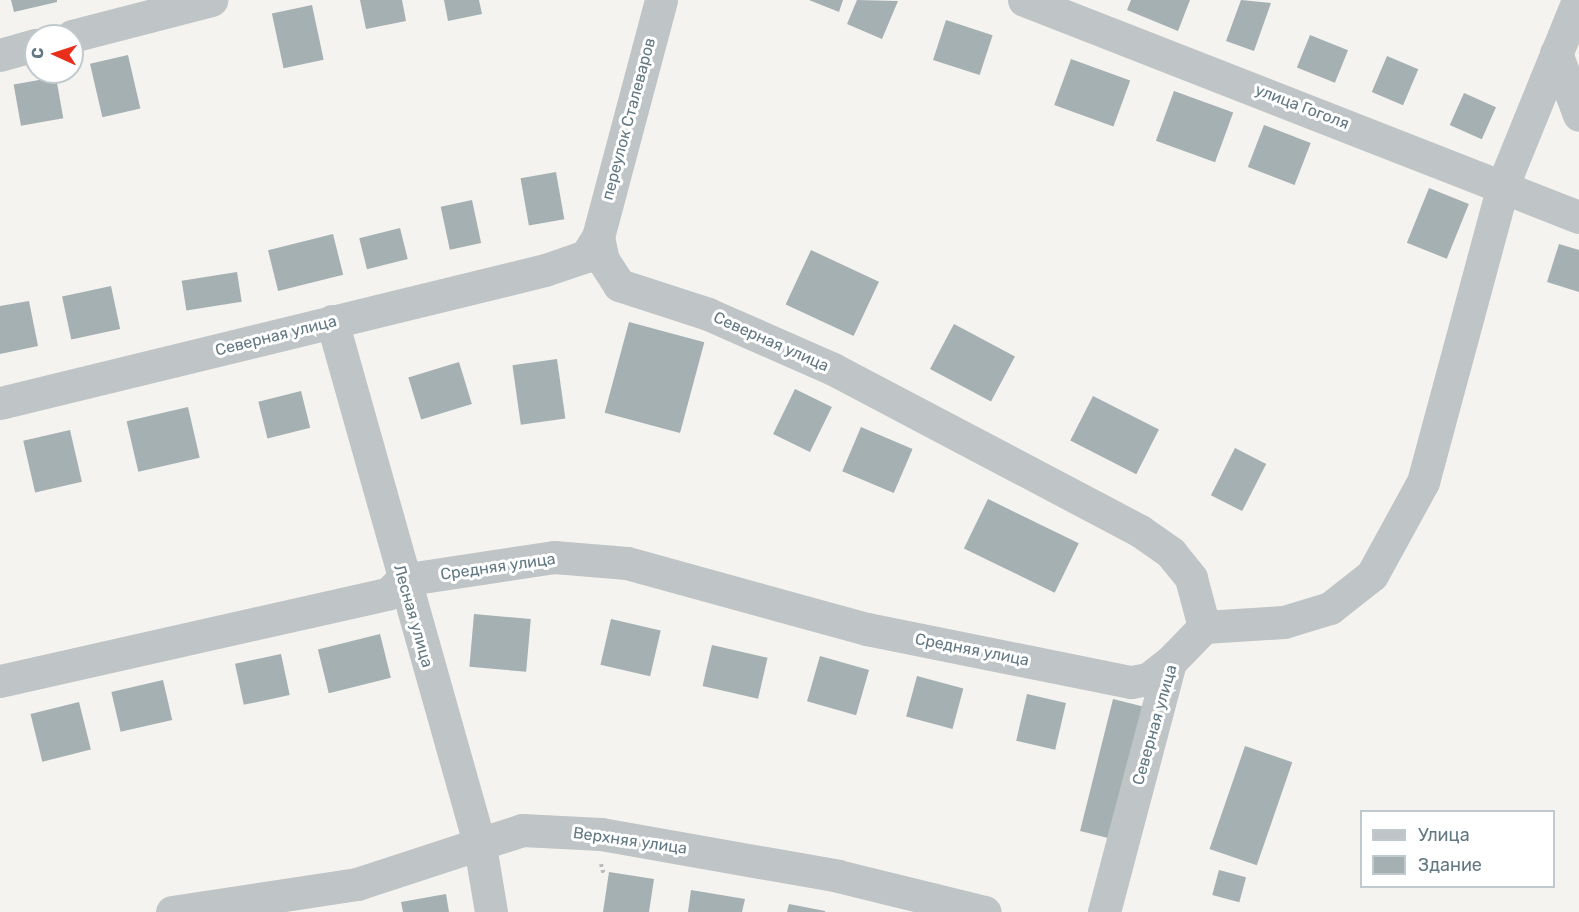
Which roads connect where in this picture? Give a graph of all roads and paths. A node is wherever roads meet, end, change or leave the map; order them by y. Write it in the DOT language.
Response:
graph roads {
  1 [pos="211,0"];
  2 [pos="661,0"];
  3 [pos="1024,0"];
  4 [pos="1578,0"];
  5 [pos="84,33"];
  6 [pos="24,48"];
  7 [pos="1556,53"];
  8 [pos="0,55"];
  9 [pos="1579,115"];
  10 [pos="1503,185"];
  11 [pos="1579,217"];
  12 [pos="598,237"];
  13 [pos="332,321"];
  14 [pos="0,403"];
  15 [pos="402,580"];
  16 [pos="1204,627"];
  17 [pos="1170,662"];
  18 [pos="0,681"];
  19 [pos="480,846"];
  20 [pos="171,912"];
  21 [pos="491,912"];
  22 [pos="986,912"];
  23 [pos="1104,912"];
  1 -- 5 [label="street"];
  2 -- 12 [label="street, переулок Сталеваров"];
  3 -- 10 [label="street, улица Гоголя"];
  4 -- 7 [label="street"];
  6 -- 8 [label="street"];
  7 -- 9 [label="street"];
  7 -- 10 [label="street"];
  10 -- 11 [label="street, улица Гоголя"];
  10 -- 16 [label="street"];
  12 -- 13 [label="street, Северная улица"];
  12 -- 16 [label="street, Северная улица"];
  13 -- 14 [label="street, Северная улица"];
  13 -- 15 [label="street, Лесная улица"];
  15 -- 17 [label="street, Средняя улица"];
  15 -- 18 [label="street, Средняя улица"];
  15 -- 19 [label="street, Лесная улица"];
  16 -- 17 [label="street, Северная улица"];
  17 -- 23 [label="street, Северная улица"];
  19 -- 20 [label="street, Верхняя улица"];
  19 -- 21 [label="street, Лесная улица"];
  19 -- 22 [label="street, Верхняя улица"];
}
